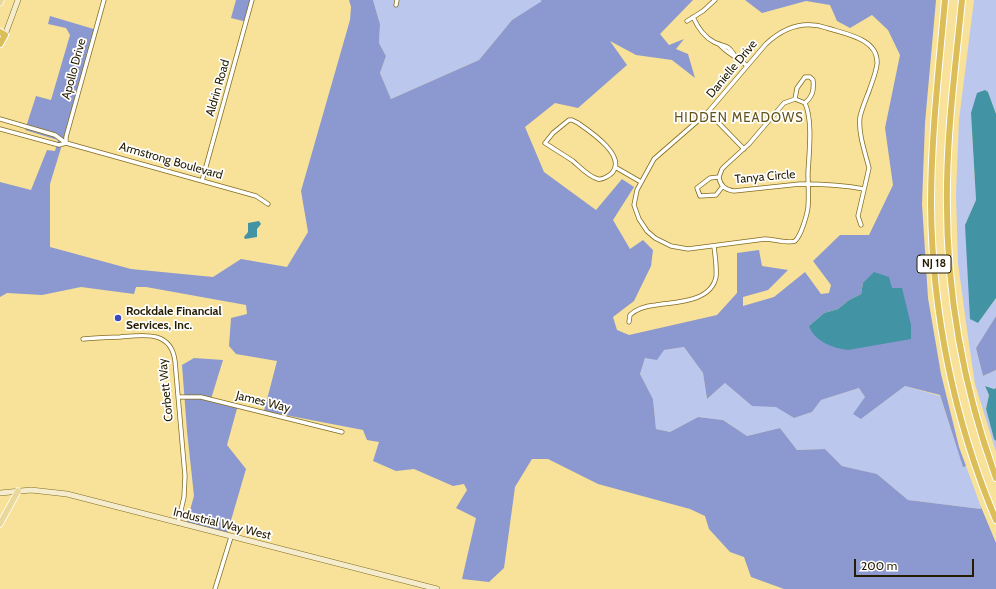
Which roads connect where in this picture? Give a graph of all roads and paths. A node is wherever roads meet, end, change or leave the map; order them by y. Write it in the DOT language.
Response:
graph roads {
  1 [pos="1,0"];
  2 [pos="18,0"];
  3 [pos="104,0"];
  4 [pos="252,0"];
  5 [pos="397,0"];
  6 [pos="714,0"];
  7 [pos="945,0"];
  8 [pos="962,0"];
  9 [pos="0,3"];
  10 [pos="396,5"];
  11 [pos="693,17"];
  12 [pos="687,21"];
  13 [pos="2,33"];
  14 [pos="0,44"];
  15 [pos="747,66"];
  16 [pos="795,99"];
  17 [pos="805,103"];
  18 [pos="708,112"];
  19 [pos="0,119"];
  20 [pos="0,129"];
  21 [pos="66,143"];
  22 [pos="744,149"];
  23 [pos="615,167"];
  24 [pos="719,177"];
  25 [pos="202,180"];
  26 [pos="641,182"];
  27 [pos="808,184"];
  28 [pos="723,186"];
  29 [pos="864,189"];
  30 [pos="268,204"];
  31 [pos="861,225"];
  32 [pos="714,246"];
  33 [pos="629,322"];
  34 [pos="83,339"];
  35 [pos="178,397"];
  36 [pos="342,432"];
  37 [pos="996,478"];
  38 [pos="18,491"];
  39 [pos="0,493"];
  40 [pos="996,520"];
  41 [pos="178,523"];
  42 [pos="0,524"];
  43 [pos="231,537"];
  44 [pos="215,589"];
  45 [pos="436,589"];
  1 -- 9 [label="main road"];
  2 -- 13 [label="street"];
  3 -- 21 [label="street, Apollo Drive"];
  4 -- 25 [label="street, Aldrin Road"];
  5 -- 10 [label="street"];
  6 -- 11 [label="street"];
  7 -- 40 [label="highway, NJ 18"];
  8 -- 37 [label="highway, NJ 18"];
  11 -- 12 [label="street"];
  11 -- 15 [label="street"];
  13 -- 14 [label="highway"];
  15 -- 18 [label="street, Danielle Drive"];
  15 -- 29 [label="street, Danielle Drive"];
  16 -- 17 [label="street"];
  16 -- 17 [label="street"];
  16 -- 22 [label="street, Tanya Circle"];
  17 -- 27 [label="street, Tanya Circle"];
  18 -- 22 [label="street"];
  18 -- 26 [label="street, Danielle Drive"];
  19 -- 21 [label="street, Armstrong Boulevard"];
  20 -- 21 [label="street, Armstrong Boulevard"];
  21 -- 25 [label="street, Armstrong Boulevard"];
  22 -- 24 [label="street, Tanya Circle"];
  23 -- 23 [label="street"];
  23 -- 26 [label="street"];
  24 -- 28 [label="street, Tanya Circle"];
  24 -- 28 [label="street"];
  25 -- 30 [label="street, Armstrong Boulevard"];
  26 -- 32 [label="street, Danielle Drive"];
  27 -- 28 [label="street, Tanya Circle"];
  27 -- 29 [label="street, Tanya Circle"];
  27 -- 32 [label="street, Danielle Drive"];
  29 -- 31 [label="street, Danielle Drive"];
  32 -- 33 [label="street"];
  34 -- 35 [label="street, Corbett Way"];
  35 -- 36 [label="street, James Way"];
  35 -- 41 [label="street, Corbett Way"];
  38 -- 39 [label="street, Industrial Way West"];
  38 -- 41 [label="street, Industrial Way West"];
  38 -- 42 [label="main road"];
  41 -- 43 [label="street, Industrial Way West"];
  43 -- 44 [label="street"];
  43 -- 45 [label="street, Industrial Way West"];
}
